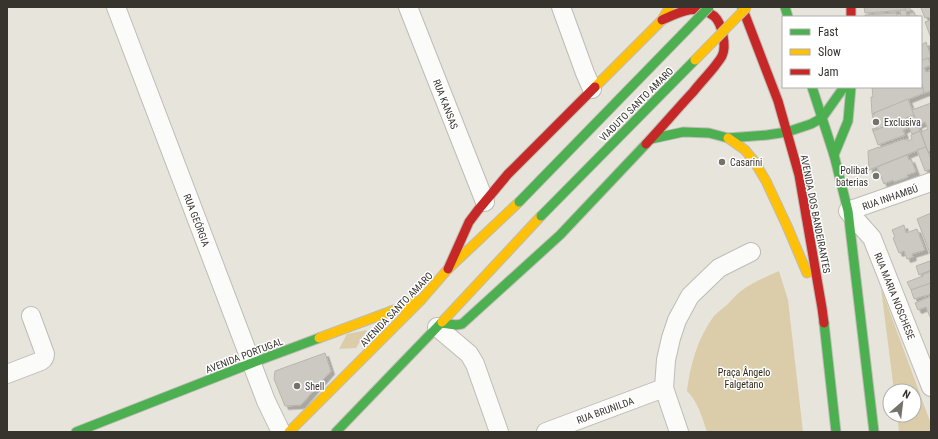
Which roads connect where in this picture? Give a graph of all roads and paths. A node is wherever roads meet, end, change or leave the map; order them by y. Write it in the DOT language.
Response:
graph roads {
  1 [pos="116,7"];
  2 [pos="408,7"];
  3 [pos="561,7"];
  4 [pos="669,7"];
  5 [pos="709,7"];
  6 [pos="742,7"];
  7 [pos="746,7"];
  8 [pos="662,20"];
  9 [pos="812,88"];
  10 [pos="843,88"];
  11 [pos="851,88"];
  12 [pos="592,89"];
  13 [pos="822,118"];
  14 [pos="787,132"];
  15 [pos="728,138"];
  16 [pos="651,139"];
  17 [pos="834,155"];
  18 [pos="931,182"];
  19 [pos="485,202"];
  20 [pos="519,202"];
  21 [pos="848,211"];
  22 [pos="751,252"];
  23 [pos="448,269"];
  24 [pos="421,300"];
  25 [pos="822,308"];
  26 [pos="31,316"];
  27 [pos="439,325"];
  28 [pos="252,363"];
  29 [pos="7,374"];
  30 [pos="931,387"];
  31 [pos="664,388"];
  32 [pos="76,432"];
  33 [pos="281,432"];
  34 [pos="289,432"];
  35 [pos="336,432"];
  36 [pos="499,432"];
  37 [pos="546,432"];
  38 [pos="679,432"];
  39 [pos="836,432"];
  40 [pos="874,432"];
  1 -- 28 [label="street, RUA GEÓRGIA"];
  2 -- 19 [label="street, RUA KANSAS"];
  3 -- 12 [label="street"];
  4 -- 8 [label="main road"];
  5 -- 20 [label="main road, VIADUTO SANTO AMARO, bridge"];
  6 -- 14 [label="main road, AVENIDA DOS BANDEIRANTES"];
  7 -- 27 [label="main road, VIADUTO SANTO AMARO, bridge"];
  8 -- 12 [label="main road"];
  8 -- 16 [label="main road"];
  9 -- 13 [label="main road"];
  10 -- 13 [label="main road"];
  11 -- 17 [label="main road"];
  12 -- 19 [label="main road"];
  13 -- 14 [label="main road"];
  13 -- 17 [label="main road"];
  14 -- 15 [label="main road"];
  14 -- 25 [label="main road, AVENIDA DOS BANDEIRANTES"];
  15 -- 16 [label="main road"];
  15 -- 25 [label="main road"];
  16 -- 27 [label="main road"];
  17 -- 21 [label="main road"];
  18 -- 21 [label="street, RUA INHAMBÚ"];
  19 -- 23 [label="main road"];
  20 -- 23 [label="main road, AVENIDA SANTO AMARO"];
  21 -- 30 [label="street, RUA MARIA NOSCHESE"];
  21 -- 40 [label="main road"];
  22 -- 31 [label="street"];
  23 -- 24 [label="main road, AVENIDA SANTO AMARO"];
  24 -- 28 [label="main road, AVENIDA PORTUGAL"];
  24 -- 34 [label="main road, AVENIDA SANTO AMARO"];
  25 -- 39 [label="main road, AVENIDA DOS BANDEIRANTES"];
  26 -- 29 [label="street"];
  27 -- 35 [label="main road"];
  27 -- 36 [label="street"];
  28 -- 32 [label="main road, AVENIDA PORTUGAL"];
  28 -- 33 [label="street, RUA GEÓRGIA"];
  31 -- 37 [label="street, RUA BRUNILDA"];
  31 -- 38 [label="street"];
}
